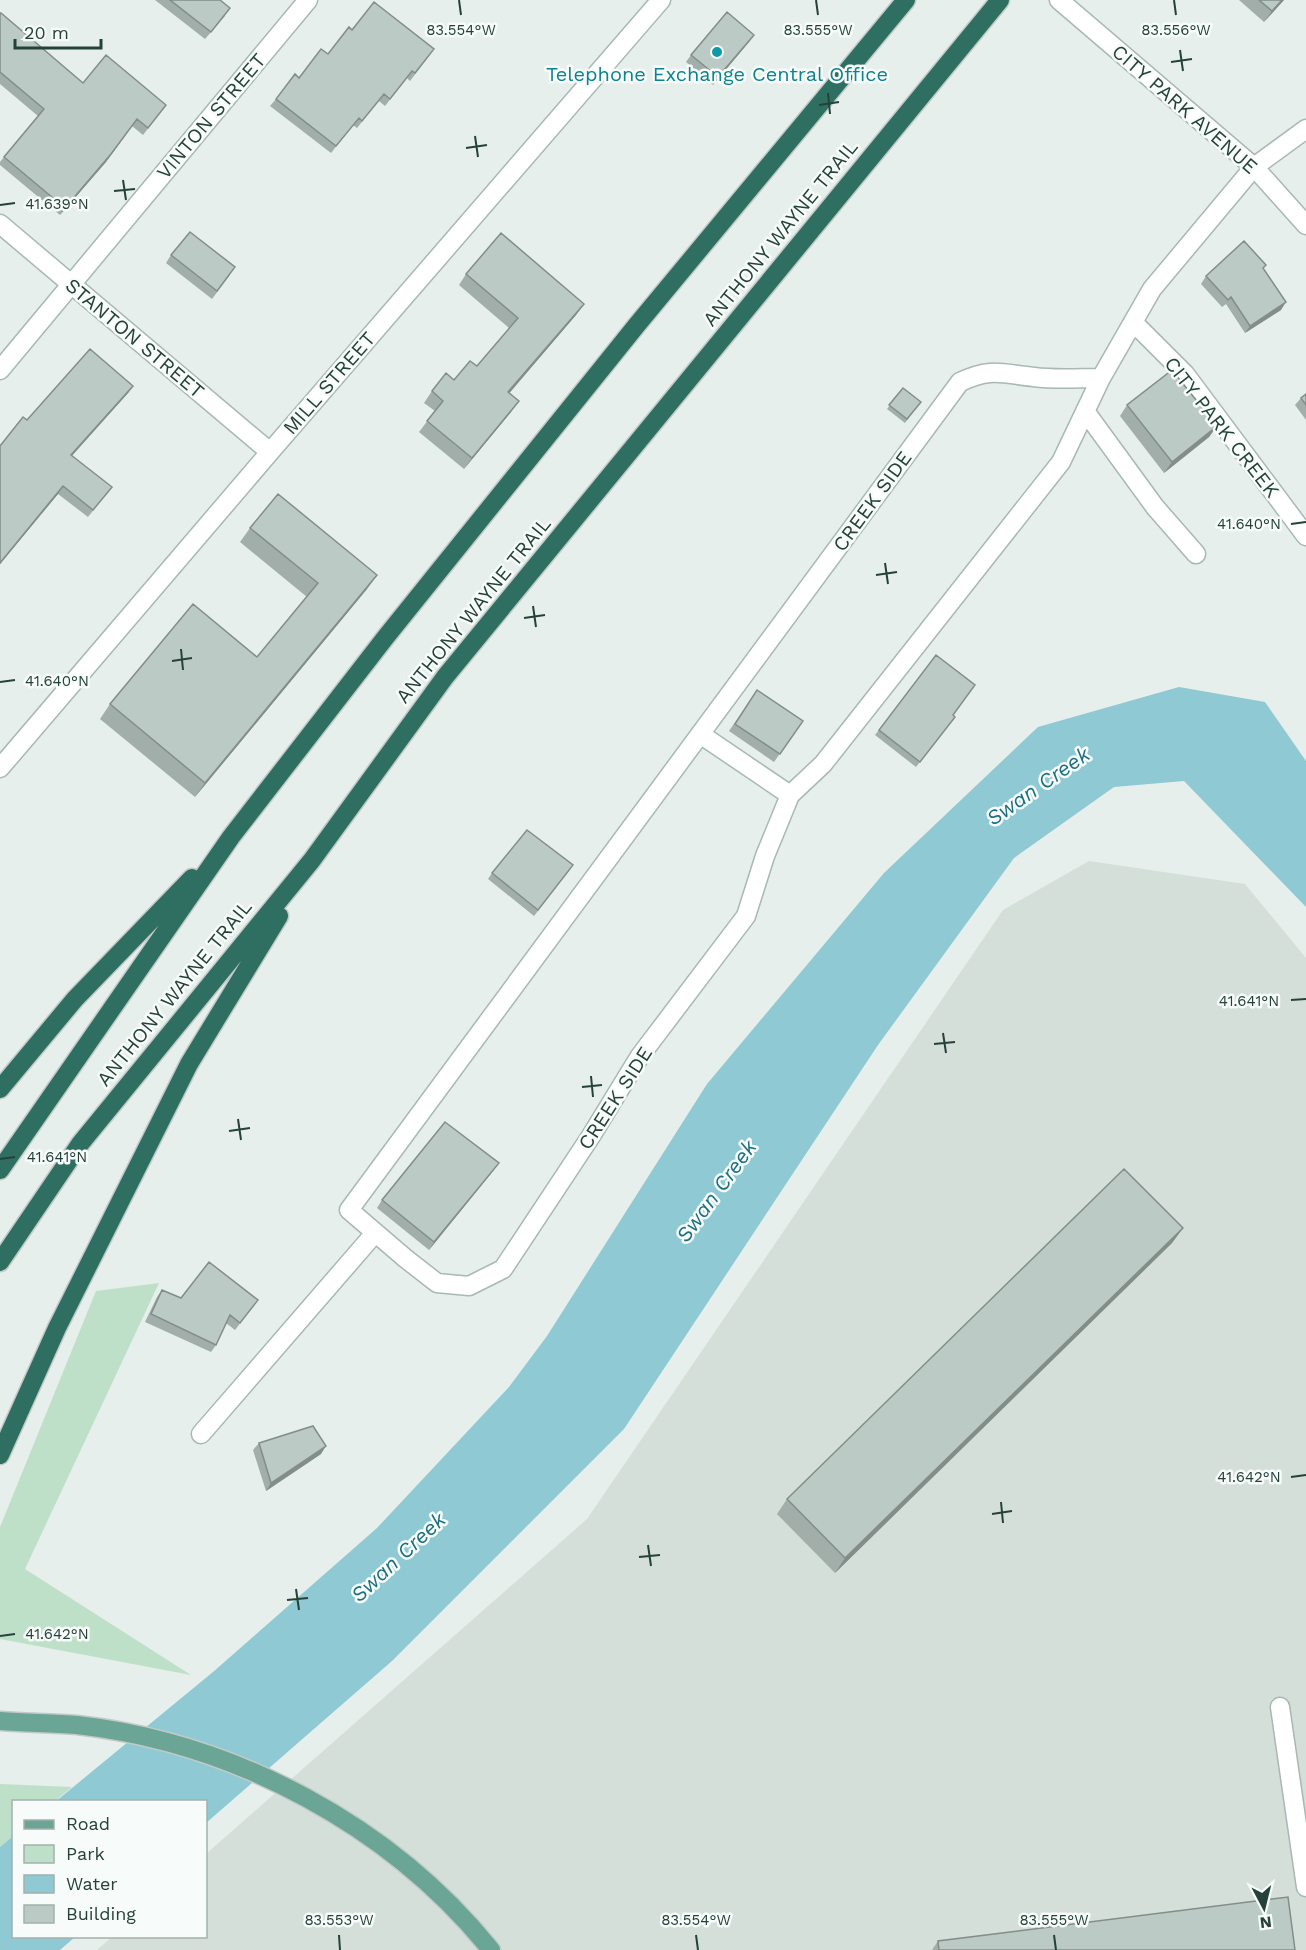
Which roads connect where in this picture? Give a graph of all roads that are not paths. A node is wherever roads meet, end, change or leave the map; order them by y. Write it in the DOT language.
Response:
graph roads {
  1 [pos="308,0"];
  2 [pos="661,0"];
  3 [pos="906,0"];
  4 [pos="1000,0"];
  5 [pos="1059,0"];
  6 [pos="1306,129"];
  7 [pos="1254,167"];
  8 [pos="0,224"];
  9 [pos="1306,225"];
  10 [pos="72,284"];
  11 [pos="1133,322"];
  12 [pos="0,370"];
  13 [pos="1101,378"];
  14 [pos="1085,411"];
  15 [pos="270,452"];
  16 [pos="1306,536"];
  17 [pos="1196,554"];
  18 [pos="700,734"];
  19 [pos="0,768"];
  20 [pos="790,795"];
  21 [pos="231,837"];
  22 [pos="312,860"];
  23 [pos="0,1089"];
  24 [pos="0,1170"];
  25 [pos="375,1233"];
  26 [pos="0,1262"];
  27 [pos="201,1434"];
  28 [pos="0,1455"];
  29 [pos="1280,1707"];
  30 [pos="0,1721"];
  31 [pos="1306,1887"];
  32 [pos="491,1950"];
  1 -- 10 [label="street, VINTON STREET"];
  2 -- 15 [label="street, MILL STREET"];
  3 -- 21 [label="highway, ANTHONY WAYNE TRAIL"];
  4 -- 22 [label="highway, ANTHONY WAYNE TRAIL"];
  5 -- 7 [label="street, CITY PARK AVENUE"];
  6 -- 7 [label="street, CREEK SIDE"];
  7 -- 9 [label="street, CITY PARK AVENUE"];
  7 -- 11 [label="street, CREEK SIDE"];
  8 -- 10 [label="street, STANTON STREET"];
  10 -- 12 [label="street, VINTON STREET"];
  10 -- 15 [label="street, STANTON STREET"];
  11 -- 13 [label="street, CREEK SIDE"];
  11 -- 16 [label="street, CITY PARK CREEK"];
  13 -- 14 [label="street, CREEK SIDE"];
  13 -- 18 [label="street, CREEK SIDE"];
  14 -- 17 [label="street"];
  14 -- 20 [label="street, CREEK SIDE"];
  15 -- 19 [label="street, MILL STREET"];
  18 -- 20 [label="street"];
  18 -- 25 [label="street, CREEK SIDE"];
  20 -- 25 [label="street, CREEK SIDE"];
  21 -- 23 [label="highway"];
  21 -- 24 [label="highway, ANTHONY WAYNE TRAIL"];
  22 -- 26 [label="highway, ANTHONY WAYNE TRAIL"];
  22 -- 28 [label="highway"];
  25 -- 27 [label="street"];
  29 -- 31 [label="street"];
  30 -- 32 [label="main road"];
}
